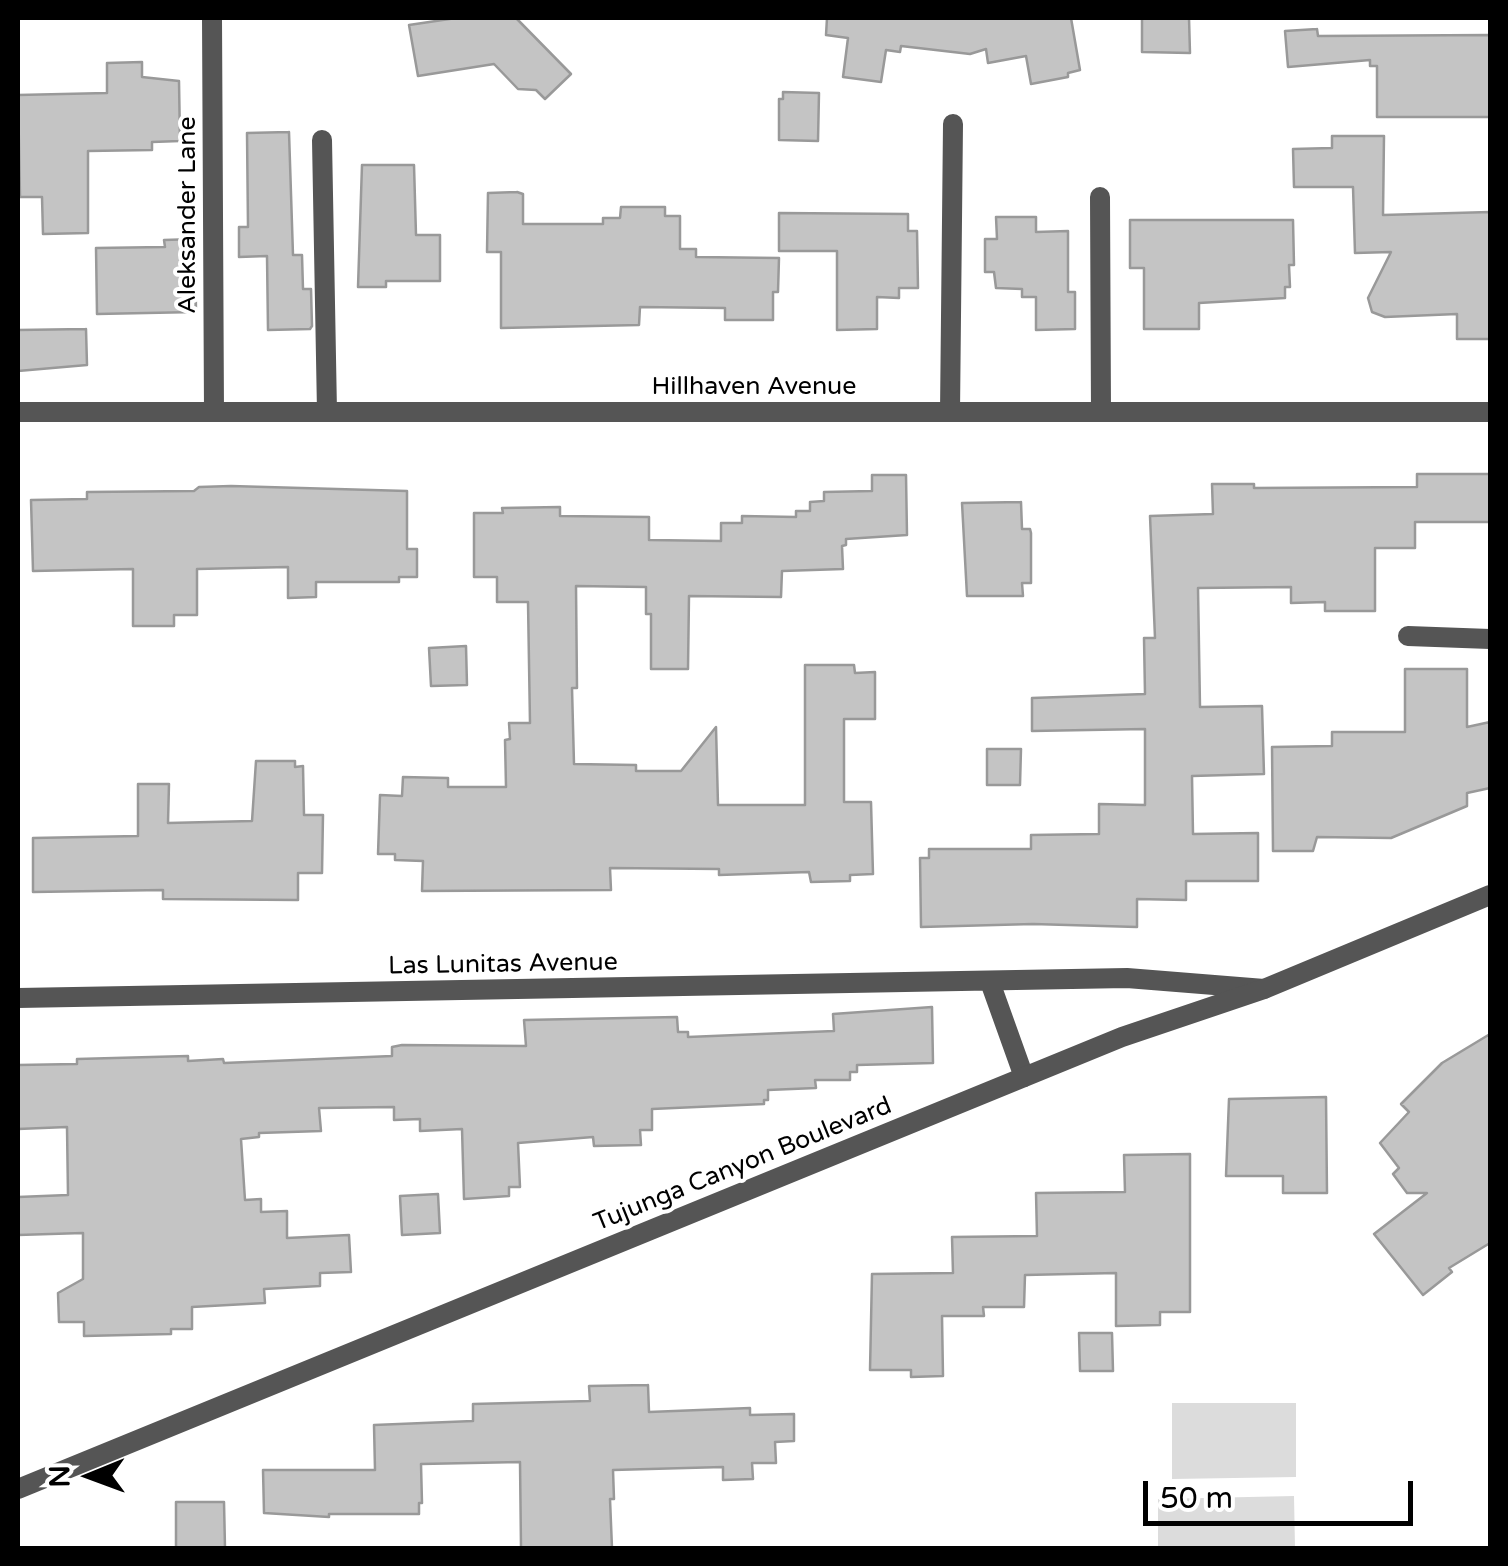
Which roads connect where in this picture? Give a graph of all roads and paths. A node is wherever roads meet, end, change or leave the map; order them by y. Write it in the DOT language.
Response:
graph roads {
  1 [pos="212,18"];
  2 [pos="953,124"];
  3 [pos="322,140"];
  4 [pos="1100,197"];
  5 [pos="18,412"];
  6 [pos="214,412"];
  7 [pos="327,412"];
  8 [pos="950,412"];
  9 [pos="1101,412"];
  10 [pos="1490,412"];
  11 [pos="1408,636"];
  12 [pos="1490,639"];
  13 [pos="1490,895"];
  14 [pos="990,982"];
  15 [pos="1264,989"];
  16 [pos="18,998"];
  17 [pos="1024,1077"];
  18 [pos="18,1489"];
  1 -- 6 [label="street, Aleksander Lane"];
  2 -- 8 [label="street"];
  3 -- 7 [label="street"];
  4 -- 9 [label="street"];
  5 -- 6 [label="street, Hillhaven Avenue"];
  6 -- 7 [label="street, Hillhaven Avenue"];
  7 -- 8 [label="street, Hillhaven Avenue"];
  8 -- 9 [label="street, Hillhaven Avenue"];
  9 -- 10 [label="street, Hillhaven Avenue"];
  11 -- 12 [label="street"];
  13 -- 15 [label="street, Tujunga Canyon Boulevard"];
  14 -- 15 [label="street, Las Lunitas Avenue"];
  14 -- 16 [label="street, Las Lunitas Avenue"];
  14 -- 17 [label="street"];
  15 -- 17 [label="street, Tujunga Canyon Boulevard"];
  17 -- 18 [label="street, Tujunga Canyon Boulevard"];
}
